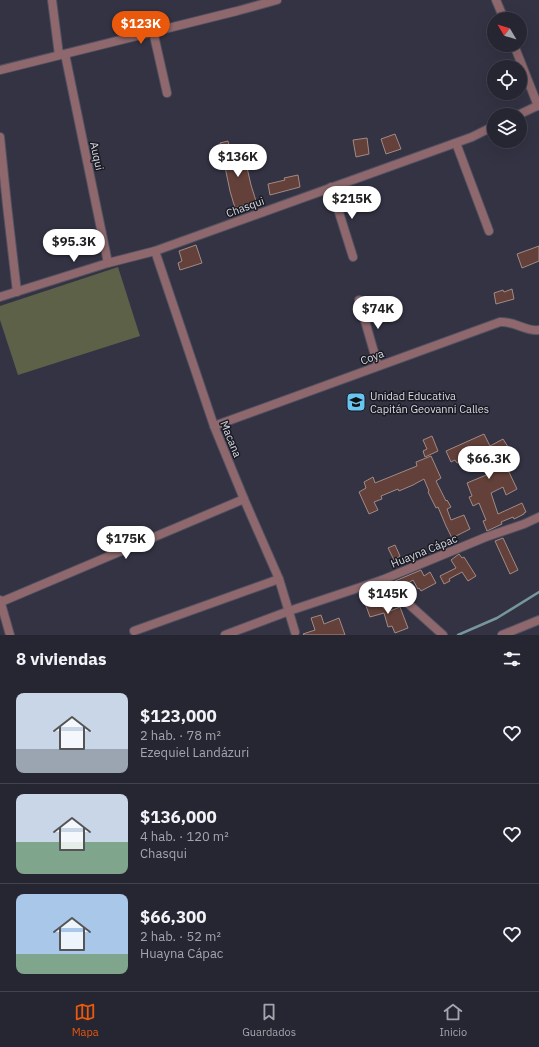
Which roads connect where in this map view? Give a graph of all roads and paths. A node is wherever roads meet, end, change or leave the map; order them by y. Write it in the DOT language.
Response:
graph roads {
  1 [pos="52,0"];
  2 [pos="277,0"];
  3 [pos="496,0"];
  4 [pos="501,12"];
  5 [pos="153,31"];
  6 [pos="517,52"];
  7 [pos="62,54"];
  8 [pos="0,70"];
  9 [pos="166,93"];
  10 [pos="538,106"];
  11 [pos="527,111"];
  12 [pos="487,130"];
  13 [pos="0,137"];
  14 [pos="456,142"];
  15 [pos="331,187"];
  16 [pos="489,232"];
  17 [pos="155,251"];
  18 [pos="353,258"];
  19 [pos="108,263"];
  20 [pos="17,292"];
  21 [pos="0,298"];
  22 [pos="359,300"];
  23 [pos="539,330"];
  24 [pos="378,366"];
  25 [pos="214,426"];
  26 [pos="244,499"];
  27 [pos="539,517"];
  28 [pos="279,579"];
  29 [pos="382,580"];
  30 [pos="0,601"];
  31 [pos="289,611"];
  32 [pos="539,620"];
  33 [pos="134,631"];
  34 [pos="295,632"];
  35 [pos="10,635"];
  36 [pos="225,635"];
  37 [pos="443,635"];
  38 [pos="502,635"];
  1 -- 7 [label="street, Auqui"];
  2 -- 5 [label="street"];
  3 -- 4 [label="street"];
  5 -- 7 [label="street"];
  5 -- 9 [label="street"];
  6 -- 10 [label="street"];
  7 -- 8 [label="street"];
  7 -- 19 [label="street, Auqui"];
  10 -- 11 [label="street"];
  12 -- 14 [label="street, Chasqui"];
  13 -- 20 [label="street"];
  14 -- 15 [label="street, Chasqui"];
  14 -- 16 [label="street"];
  15 -- 17 [label="street, Chasqui"];
  15 -- 18 [label="street"];
  17 -- 19 [label="street, Chasqui"];
  17 -- 25 [label="street, Macana"];
  19 -- 20 [label="street, Chasqui"];
  20 -- 21 [label="street, Chasqui"];
  22 -- 24 [label="street"];
  23 -- 24 [label="street, Coya"];
  24 -- 25 [label="street, Coya"];
  25 -- 26 [label="street, Macana"];
  26 -- 28 [label="street, Macana"];
  26 -- 30 [label="street"];
  27 -- 29 [label="street, Huayna Cápac"];
  28 -- 31 [label="street, Macana"];
  28 -- 33 [label="street"];
  29 -- 31 [label="street, Huayna Cápac"];
  29 -- 37 [label="street"];
  30 -- 35 [label="street"];
  31 -- 34 [label="street, Macana"];
  31 -- 36 [label="street, Huayna Cápac"];
  32 -- 38 [label="street"];
}
